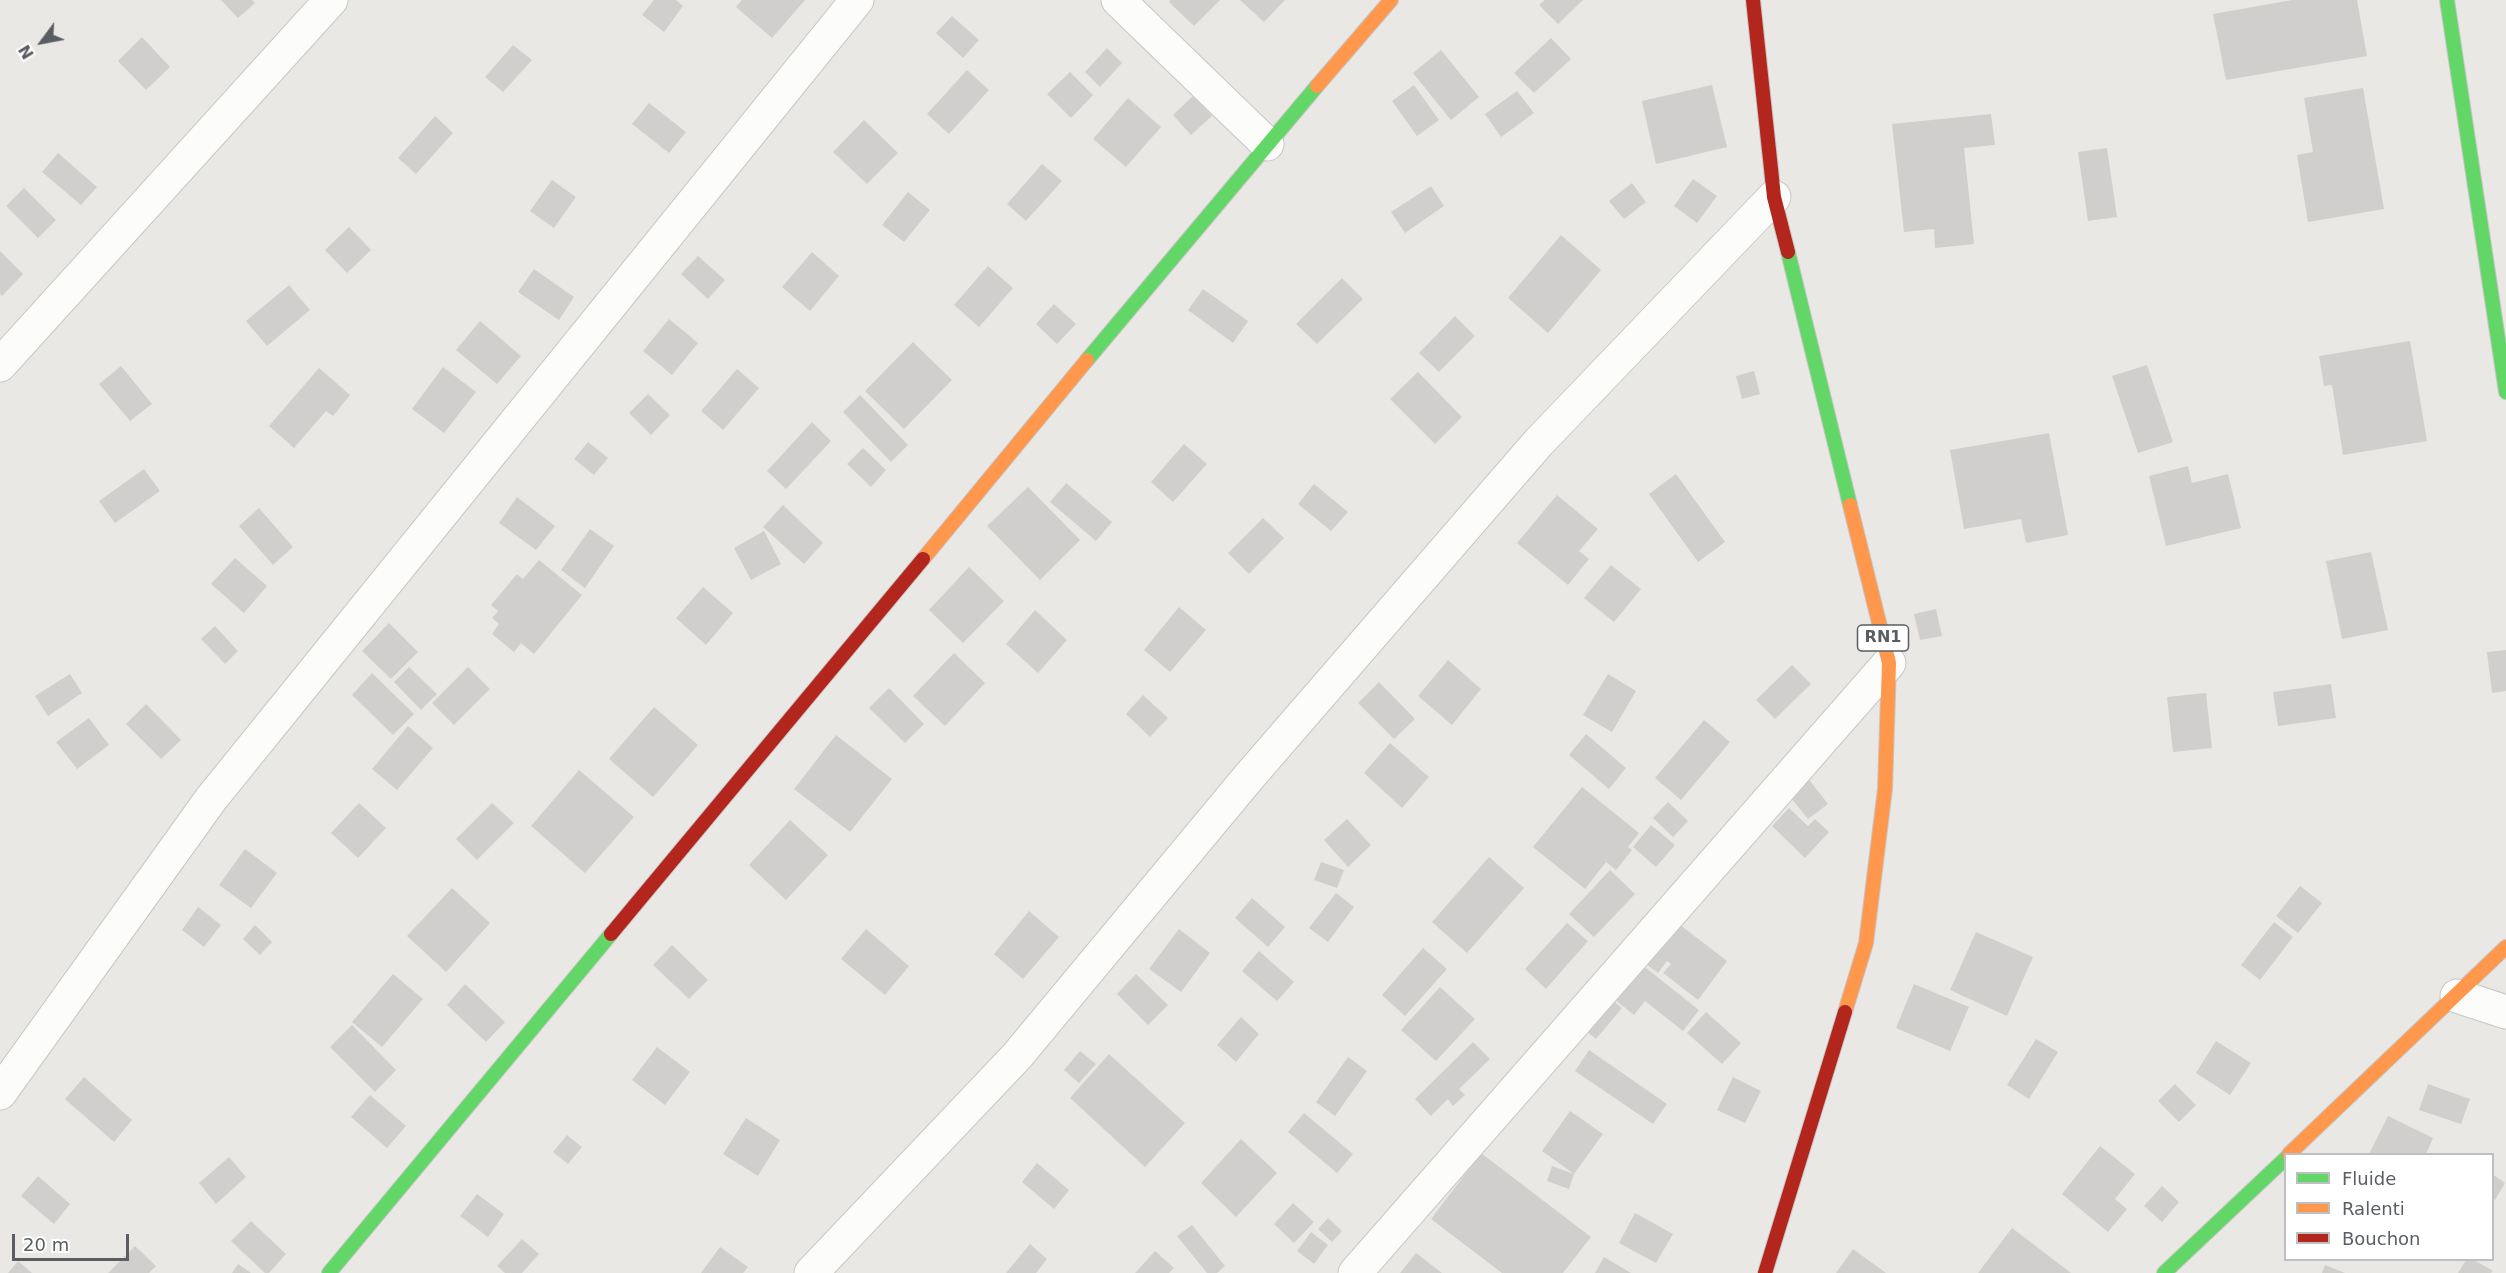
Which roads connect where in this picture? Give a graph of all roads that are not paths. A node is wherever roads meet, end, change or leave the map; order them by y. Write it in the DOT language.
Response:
graph roads {
  1 [pos="331,0"];
  2 [pos="857,0"];
  3 [pos="1118,0"];
  4 [pos="1391,0"];
  5 [pos="1753,0"];
  6 [pos="2447,0"];
  7 [pos="1268,144"];
  8 [pos="1774,196"];
  9 [pos="0,365"];
  10 [pos="2506,392"];
  11 [pos="1889,663"];
  12 [pos="2506,947"];
  13 [pos="2457,996"];
  14 [pos="2506,1012"];
  15 [pos="0,1093"];
  16 [pos="2291,1153"];
  17 [pos="2284,1160"];
  18 [pos="329,1273"];
  19 [pos="811,1273"];
  20 [pos="1355,1273"];
  21 [pos="1765,1273"];
  22 [pos="2164,1273"];
  1 -- 9 [label="street"];
  2 -- 15 [label="street"];
  3 -- 7 [label="street"];
  4 -- 7 [label="main road"];
  5 -- 8 [label="main road, RN1"];
  6 -- 10 [label="main road"];
  7 -- 18 [label="main road"];
  8 -- 11 [label="main road, RN1"];
  8 -- 19 [label="street"];
  11 -- 20 [label="street"];
  11 -- 21 [label="main road, RN1"];
  12 -- 13 [label="main road"];
  13 -- 14 [label="street"];
  13 -- 16 [label="main road"];
  17 -- 22 [label="main road"];
}
